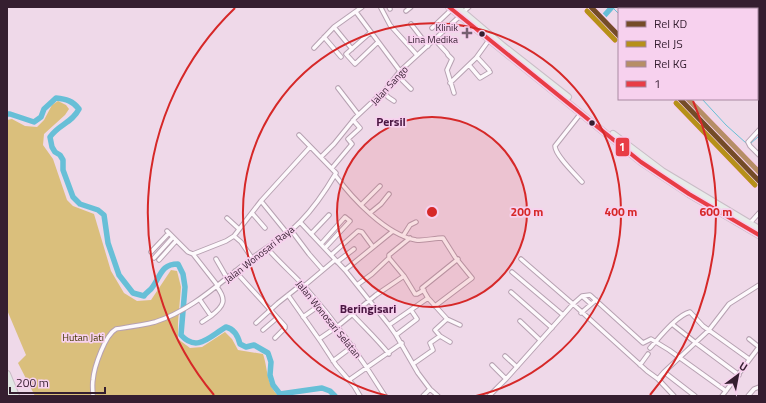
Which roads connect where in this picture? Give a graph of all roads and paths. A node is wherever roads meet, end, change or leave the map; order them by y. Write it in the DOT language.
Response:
graph roads {
  1 [pos="362,7"];
  2 [pos="382,7"];
  3 [pos="411,7"];
  4 [pos="469,7"];
  5 [pos="453,8"];
  6 [pos="406,11"];
  7 [pos="356,12"];
  8 [pos="462,14"];
  9 [pos="411,24"];
  10 [pos="334,27"];
  11 [pos="432,28"];
  12 [pos="371,32"];
  13 [pos="324,37"];
  14 [pos="435,40"];
  15 [pos="489,40"];
  16 [pos="378,42"];
  17 [pos="428,46"];
  18 [pos="314,48"];
  19 [pos="352,49"];
  20 [pos="417,55"];
  21 [pos="341,57"];
  22 [pos="477,57"];
  23 [pos="469,65"];
  24 [pos="400,71"];
  25 [pos="397,75"];
  26 [pos="450,83"];
  27 [pos="338,88"];
  28 [pos="411,89"];
  29 [pos="384,92"];
  30 [pos="454,93"];
  31 [pos="394,101"];
  32 [pos="581,113"];
  33 [pos="358,114"];
  34 [pos="353,120"];
  35 [pos="759,130"];
  36 [pos="299,135"];
  37 [pos="310,147"];
  38 [pos="321,156"];
  39 [pos="759,156"];
  40 [pos="332,168"];
  41 [pos="335,174"];
  42 [pos="582,182"];
  43 [pos="380,186"];
  44 [pos="389,194"];
  45 [pos="261,201"];
  46 [pos="361,205"];
  47 [pos="252,213"];
  48 [pos="370,213"];
  49 [pos="759,213"];
  50 [pos="329,215"];
  51 [pos="227,218"];
  52 [pos="300,222"];
  53 [pos="416,222"];
  54 [pos="750,223"];
  55 [pos="265,228"];
  56 [pos="239,229"];
  57 [pos="759,229"];
  58 [pos="291,230"];
  59 [pos="393,231"];
  60 [pos="287,233"];
  61 [pos="311,234"];
  62 [pos="759,235"];
  63 [pos="234,236"];
  64 [pos="403,236"];
  65 [pos="173,238"];
  66 [pos="410,238"];
  67 [pos="176,241"];
  68 [pos="321,244"];
  69 [pos="373,247"];
  70 [pos="155,248"];
  71 [pos="267,248"];
  72 [pos="325,248"];
  73 [pos="354,249"];
  74 [pos="151,252"];
  75 [pos="160,252"];
  76 [pos="193,254"];
  77 [pos="331,255"];
  78 [pos="154,258"];
  79 [pos="252,258"];
  80 [pos="389,258"];
  81 [pos="216,259"];
  82 [pos="458,259"];
  83 [pos="521,259"];
  84 [pos="159,260"];
  85 [pos="336,261"];
  86 [pos="323,270"];
  87 [pos="345,270"];
  88 [pos="235,271"];
  89 [pos="512,272"];
  90 [pos="404,276"];
  91 [pos="227,278"];
  92 [pos="303,285"];
  93 [pos="358,285"];
  94 [pos="759,285"];
  95 [pos="217,286"];
  96 [pos="424,290"];
  97 [pos="511,292"];
  98 [pos="288,295"];
  99 [pos="582,296"];
  100 [pos="428,298"];
  101 [pos="200,300"];
  102 [pos="596,300"];
  103 [pos="369,301"];
  104 [pos="573,304"];
  105 [pos="592,304"];
  106 [pos="320,305"];
  107 [pos="435,306"];
  108 [pos="270,310"];
  109 [pos="411,310"];
  110 [pos="581,313"];
  111 [pos="352,314"];
  112 [pos="211,316"];
  113 [pos="563,316"];
  114 [pos="303,317"];
  115 [pos="277,318"];
  116 [pos="447,319"];
  117 [pos="520,321"];
  118 [pos="202,322"];
  119 [pos="256,322"];
  120 [pos="672,324"];
  121 [pos="389,325"];
  122 [pos="460,325"];
  123 [pos="338,326"];
  124 [pos="552,328"];
  125 [pos="263,330"];
  126 [pos="709,330"];
  127 [pos="396,335"];
  128 [pos="440,336"];
  129 [pos="275,338"];
  130 [pos="319,339"];
  131 [pos="748,339"];
  132 [pos="540,340"];
  133 [pos="450,342"];
  134 [pos="655,342"];
  135 [pos="402,343"];
  136 [pos="696,344"];
  137 [pos="353,346"];
  138 [pos="759,347"];
  139 [pos="650,348"];
  140 [pos="389,354"];
  141 [pos="648,354"];
  142 [pos="505,356"];
  143 [pos="679,357"];
  144 [pos="749,359"];
  145 [pos="333,361"];
  146 [pos="413,364"];
  147 [pos="492,365"];
  148 [pos="640,365"];
  149 [pos="367,367"];
  150 [pos="517,367"];
  151 [pos="664,372"];
  152 [pos="7,374"];
  153 [pos="739,374"];
  154 [pos="506,379"];
  155 [pos="658,379"];
  156 [pos="349,380"];
  157 [pos="7,387"];
  158 [pos="759,387"];
  159 [pos="430,389"];
  160 [pos="726,391"];
  161 [pos="10,396"];
  162 [pos="16,396"];
  163 [pos="93,396"];
  164 [pos="360,396"];
  165 [pos="385,396"];
  166 [pos="423,396"];
  167 [pos="438,396"];
  168 [pos="489,396"];
  169 [pos="674,396"];
  170 [pos="696,396"];
  171 [pos="722,396"];
  172 [pos="748,396"];
  1 -- 7 [label="street"];
  2 -- 20 [label="street"];
  3 -- 6 [label="street"];
  4 -- 8 [label="street, Jalan Sango"];
  5 -- 8 [label="highway"];
  5 -- 11 [label="street"];
  7 -- 10 [label="street"];
  7 -- 12 [label="street"];
  8 -- 14 [label="street, Jalan Sango"];
  8 -- 15 [label="highway"];
  8 -- 54 [label="highway"];
  9 -- 17 [label="street"];
  10 -- 13 [label="street"];
  10 -- 19 [label="street"];
  12 -- 16 [label="street"];
  12 -- 19 [label="street"];
  13 -- 18 [label="street"];
  13 -- 21 [label="street"];
  14 -- 17 [label="street, Jalan Sango"];
  14 -- 26 [label="street"];
  15 -- 22 [label="street"];
  15 -- 32 [label="highway"];
  16 -- 19 [label="street"];
  16 -- 24 [label="street"];
  17 -- 20 [label="street, Jalan Sango"];
  20 -- 24 [label="street, Jalan Sango"];
  22 -- 23 [label="street"];
  22 -- 23 [label="street"];
  23 -- 26 [label="street"];
  24 -- 25 [label="street, Jalan Sango"];
  25 -- 28 [label="street"];
  25 -- 29 [label="street, Jalan Sango"];
  26 -- 30 [label="street"];
  27 -- 33 [label="street"];
  29 -- 31 [label="street"];
  29 -- 33 [label="street, Jalan Sango"];
  32 -- 42 [label="street"];
  32 -- 62 [label="highway"];
  33 -- 34 [label="street, Jalan Sango"];
  34 -- 38 [label="street, Jalan Sango"];
  34 -- 40 [label="street"];
  35 -- 39 [label="street"];
  36 -- 37 [label="street"];
  37 -- 38 [label="street"];
  37 -- 45 [label="street"];
  38 -- 40 [label="street"];
  40 -- 41 [label="street"];
  41 -- 46 [label="street"];
  41 -- 52 [label="street, Jalan Wonosari Raya"];
  43 -- 46 [label="street"];
  44 -- 48 [label="street"];
  45 -- 47 [label="street"];
  45 -- 60 [label="street"];
  46 -- 48 [label="street"];
  47 -- 55 [label="street"];
  47 -- 56 [label="street"];
  48 -- 59 [label="street"];
  49 -- 54 [label="street"];
  50 -- 61 [label="street"];
  51 -- 56 [label="street"];
  52 -- 58 [label="street, Jalan Wonosari Raya"];
  52 -- 61 [label="street"];
  53 -- 64 [label="street"];
  54 -- 57 [label="highway"];
  56 -- 63 [label="street"];
  58 -- 60 [label="street, Jalan Wonosari Raya"];
  58 -- 86 [label="street"];
  59 -- 64 [label="street"];
  59 -- 69 [label="street"];
  60 -- 71 [label="street, Jalan Wonosari Raya"];
  61 -- 68 [label="street"];
  63 -- 76 [label="street"];
  63 -- 79 [label="street"];
  64 -- 66 [label="street"];
  65 -- 67 [label="street"];
  65 -- 70 [label="street"];
  65 -- 75 [label="street"];
  66 -- 80 [label="street"];
  66 -- 82 [label="street"];
  67 -- 76 [label="street"];
  67 -- 84 [label="street"];
  68 -- 72 [label="street"];
  68 -- 72 [label="street"];
  69 -- 77 [label="street"];
  69 -- 87 [label="street"];
  70 -- 74 [label="street"];
  70 -- 75 [label="street"];
  71 -- 79 [label="street, Jalan Wonosari Raya"];
  71 -- 92 [label="street, Jalan Wonosari Selatan"];
  72 -- 77 [label="street"];
  73 -- 85 [label="street"];
  75 -- 78 [label="street"];
  76 -- 95 [label="street"];
  77 -- 85 [label="street"];
  79 -- 88 [label="street, Jalan Wonosari Raya"];
  80 -- 90 [label="street"];
  80 -- 93 [label="street"];
  81 -- 91 [label="street"];
  82 -- 96 [label="street"];
  82 -- 107 [label="street"];
  83 -- 104 [label="street"];
  85 -- 86 [label="street"];
  85 -- 87 [label="street"];
  86 -- 92 [label="street"];
  87 -- 93 [label="street"];
  88 -- 91 [label="street, Jalan Wonosari Raya"];
  88 -- 108 [label="street"];
  89 -- 113 [label="street"];
  90 -- 96 [label="street"];
  90 -- 103 [label="street"];
  91 -- 95 [label="street, Jalan Wonosari Raya"];
  92 -- 98 [label="street"];
  92 -- 106 [label="street, Jalan Wonosari Selatan"];
  93 -- 103 [label="street"];
  94 -- 126 [label="street"];
  95 -- 101 [label="street, Jalan Wonosari Raya"];
  95 -- 112 [label="street"];
  96 -- 100 [label="street"];
  97 -- 124 [label="street"];
  98 -- 108 [label="street"];
  98 -- 114 [label="street"];
  99 -- 102 [label="street"];
  99 -- 104 [label="street"];
  99 -- 105 [label="street"];
  100 -- 107 [label="street"];
  100 -- 109 [label="street"];
  101 -- 112 [label="street"];
  101 -- 163 [label="street, Jalan Wonosari Raya"];
  102 -- 105 [label="street"];
  102 -- 134 [label="street"];
  103 -- 111 [label="street"];
  103 -- 121 [label="street"];
  104 -- 110 [label="street"];
  104 -- 113 [label="street"];
  105 -- 110 [label="street"];
  106 -- 114 [label="street"];
  106 -- 123 [label="street, Jalan Wonosari Selatan"];
  107 -- 116 [label="street"];
  108 -- 115 [label="street"];
  108 -- 119 [label="street"];
  109 -- 121 [label="street"];
  109 -- 127 [label="street"];
  110 -- 148 [label="street"];
  111 -- 123 [label="street"];
  111 -- 140 [label="street"];
  112 -- 118 [label="street"];
  113 -- 124 [label="street"];
  114 -- 130 [label="street"];
  115 -- 125 [label="street"];
  115 -- 129 [label="street"];
  116 -- 122 [label="street"];
  116 -- 128 [label="street"];
  117 -- 132 [label="street"];
  120 -- 126 [label="street"];
  120 -- 134 [label="street"];
  120 -- 136 [label="street"];
  121 -- 127 [label="street"];
  123 -- 130 [label="street"];
  123 -- 137 [label="street, Jalan Wonosari Selatan"];
  124 -- 132 [label="street"];
  126 -- 136 [label="street"];
  126 -- 144 [label="street"];
  127 -- 135 [label="street"];
  128 -- 133 [label="street"];
  128 -- 146 [label="street"];
  130 -- 145 [label="street"];
  131 -- 138 [label="street"];
  132 -- 150 [label="street"];
  134 -- 139 [label="street"];
  134 -- 143 [label="street"];
  135 -- 140 [label="street"];
  135 -- 146 [label="street"];
  136 -- 143 [label="street"];
  136 -- 153 [label="street"];
  137 -- 145 [label="street"];
  137 -- 149 [label="street, Jalan Wonosari Selatan"];
  138 -- 144 [label="street"];
  140 -- 149 [label="street"];
  141 -- 148 [label="street"];
  142 -- 150 [label="street"];
  143 -- 151 [label="street"];
  143 -- 160 [label="street"];
  144 -- 153 [label="street"];
  145 -- 156 [label="street"];
  146 -- 159 [label="street"];
  147 -- 154 [label="street"];
  148 -- 155 [label="street"];
  149 -- 156 [label="street"];
  149 -- 165 [label="street, Jalan Wonosari Selatan"];
  150 -- 154 [label="street"];
  151 -- 155 [label="street"];
  151 -- 170 [label="street"];
  152 -- 162 [label="highway"];
  153 -- 160 [label="street"];
  154 -- 168 [label="street"];
  155 -- 169 [label="street"];
  156 -- 164 [label="street"];
  157 -- 161 [label="highway"];
  158 -- 172 [label="street"];
  159 -- 166 [label="street"];
  159 -- 167 [label="street"];
  160 -- 171 [label="street"];
}
